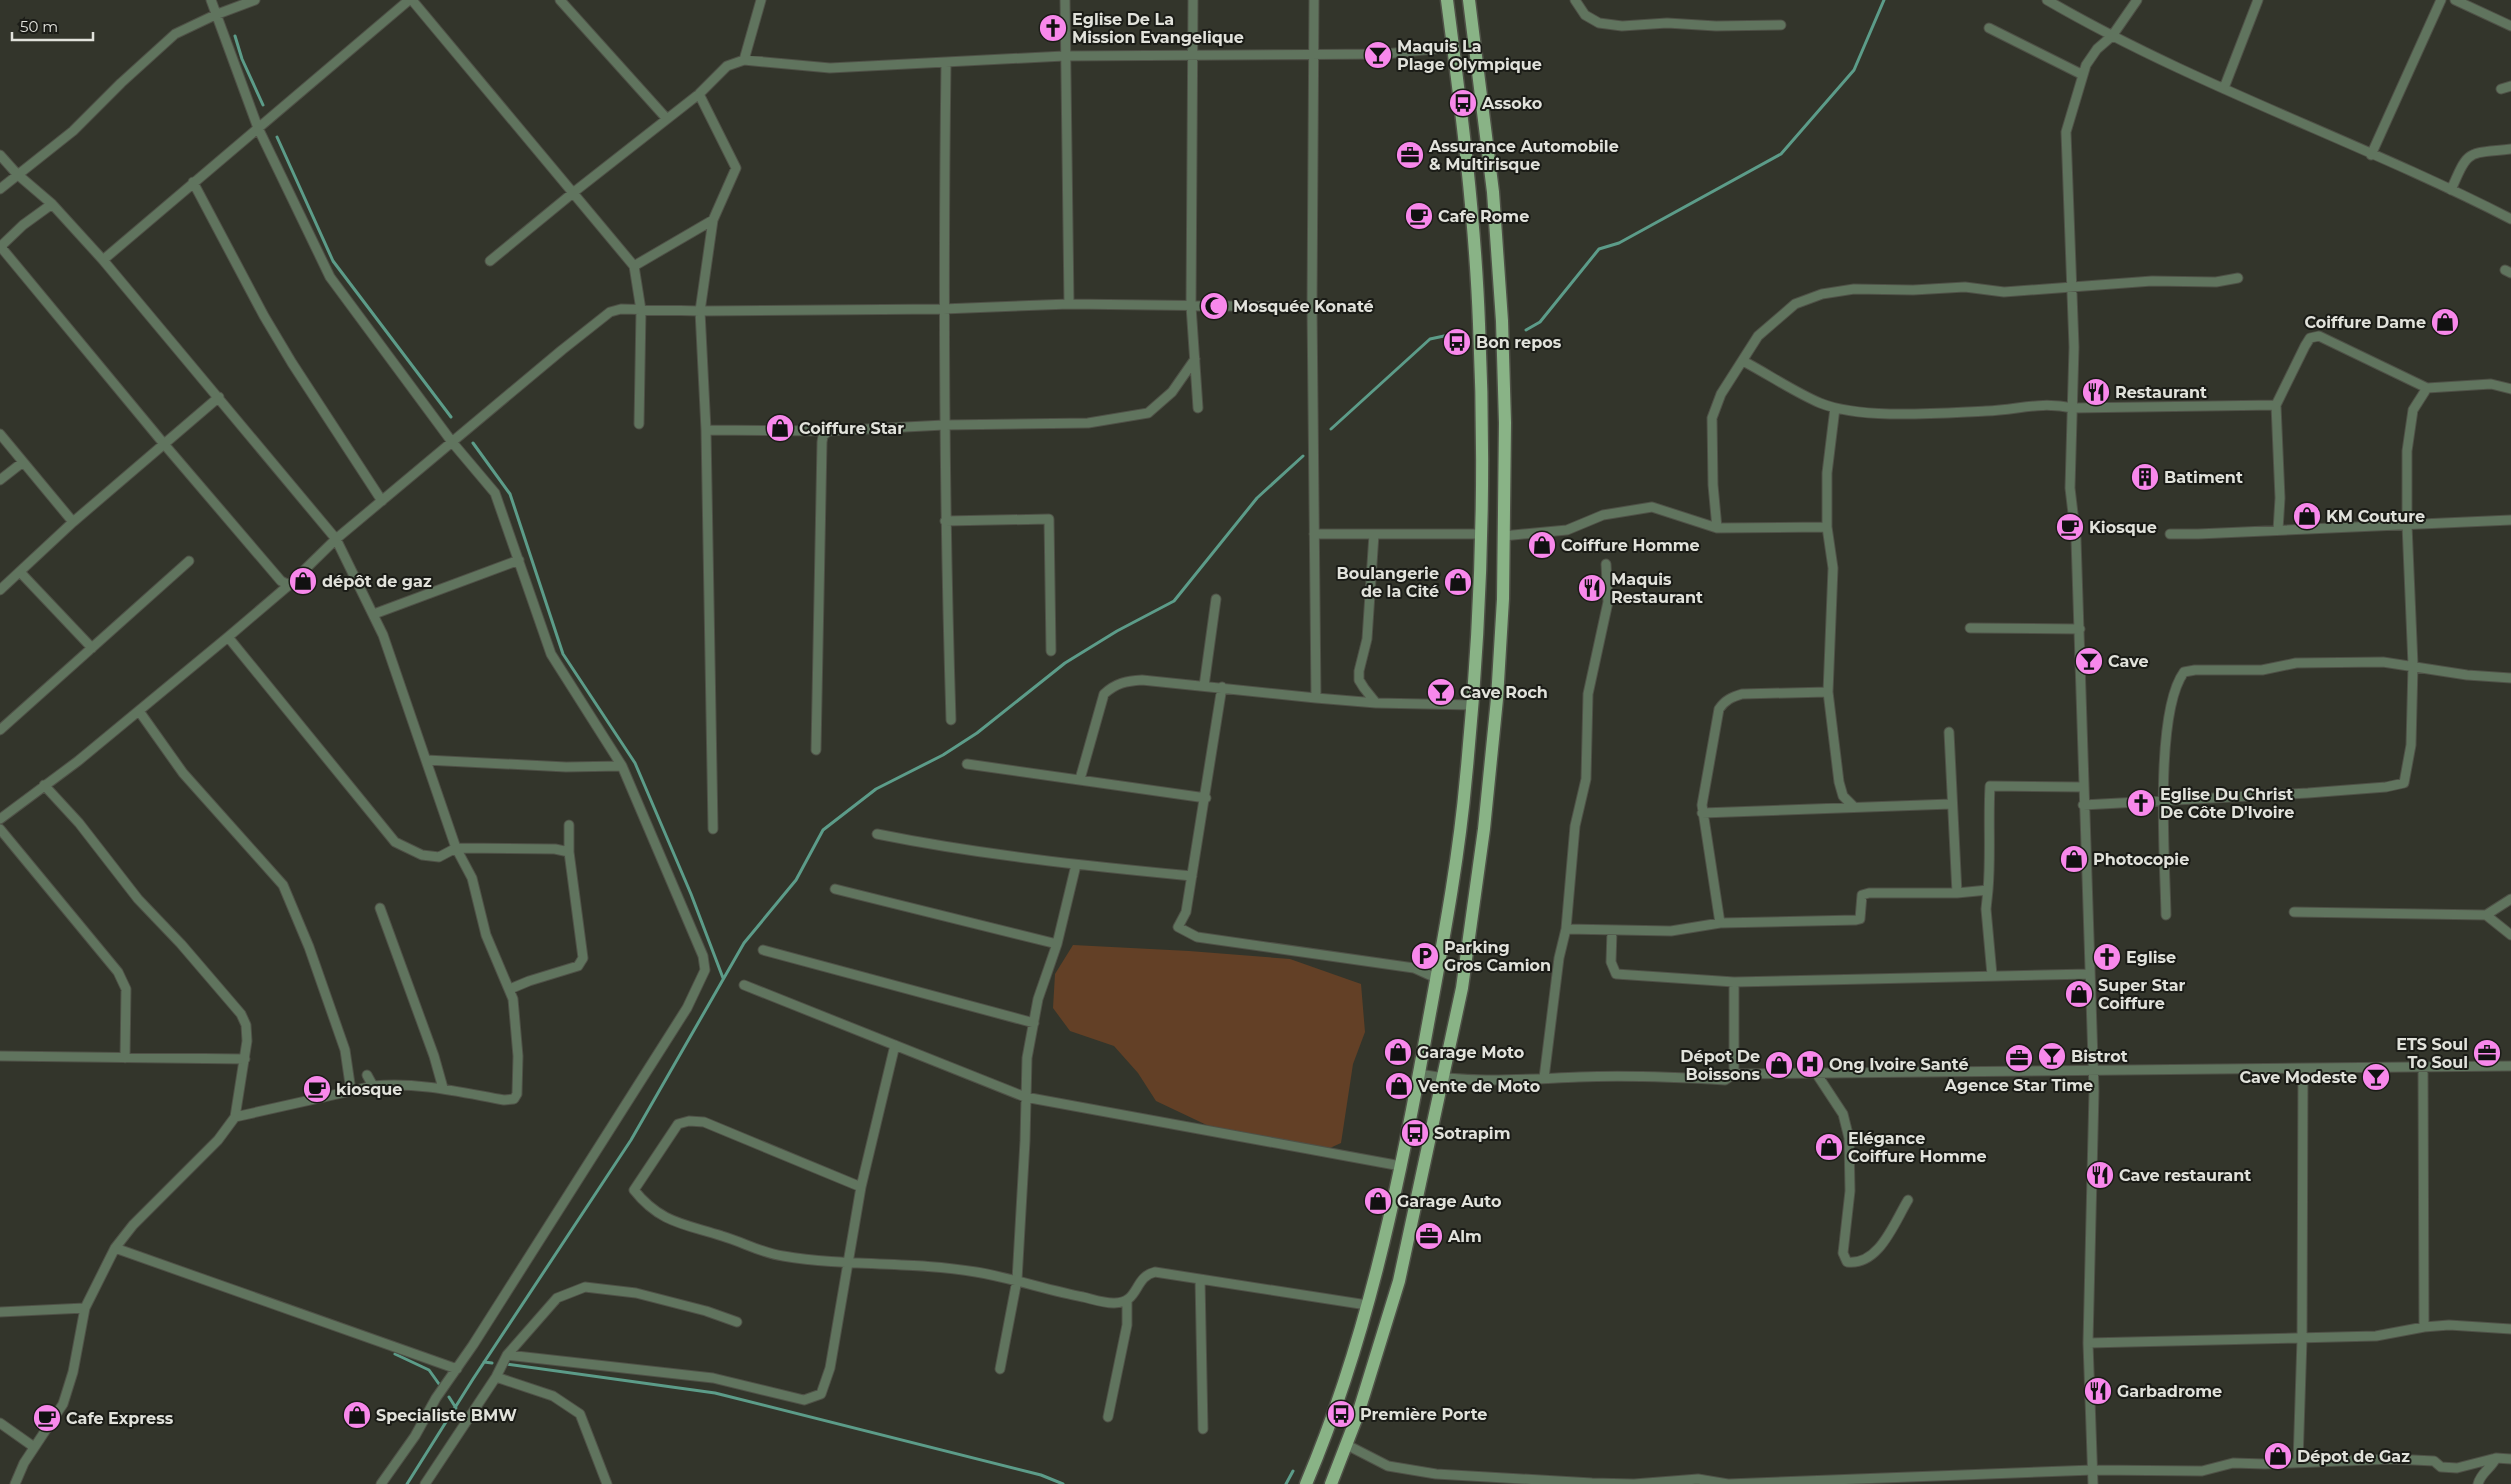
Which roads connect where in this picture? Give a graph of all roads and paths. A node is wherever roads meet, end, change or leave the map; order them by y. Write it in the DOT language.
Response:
graph roads {
  1 [pos="211,0"];
  2 [pos="256,0"];
  3 [pos="410,0"];
  4 [pos="560,0"];
  5 [pos="760,0"];
  6 [pos="1065,0"];
  7 [pos="1194,0"];
  8 [pos="1314,0"];
  9 [pos="1446,0"];
  10 [pos="1469,0"];
  11 [pos="1575,0"];
  12 [pos="2047,0"];
  13 [pos="2137,0"];
  14 [pos="2258,0"];
  15 [pos="2441,0"];
  16 [pos="2455,0"];
  17 [pos="215,15"];
  18 [pos="1781,25"];
  19 [pos="2511,26"];
  20 [pos="1989,28"];
  21 [pos="2112,36"];
  22 [pos="1453,47"];
  23 [pos="1313,54"];
  24 [pos="1064,56"];
  25 [pos="1193,56"];
  26 [pos="744,60"];
  27 [pos="946,64"];
  28 [pos="2082,74"];
  29 [pos="2511,86"];
  30 [pos="2224,88"];
  31 [pos="2501,89"];
  32 [pos="699,94"];
  33 [pos="667,119"];
  34 [pos="258,128"];
  35 [pos="2511,149"];
  36 [pos="2371,154"];
  37 [pos="0,155"];
  38 [pos="17,174"];
  39 [pos="193,182"];
  40 [pos="0,189"];
  41 [pos="2451,190"];
  42 [pos="574,192"];
  43 [pos="52,204"];
  44 [pos="2511,219"];
  45 [pos="713,220"];
  46 [pos="0,247"];
  47 [pos="102,260"];
  48 [pos="490,261"];
  49 [pos="634,266"];
  50 [pos="2238,278"];
  51 [pos="2073,288"];
  52 [pos="1069,304"];
  53 [pos="1191,306"];
  54 [pos="1312,308"];
  55 [pos="943,309"];
  56 [pos="641,310"];
  57 [pos="700,311"];
  58 [pos="1195,359"];
  59 [pos="1743,361"];
  60 [pos="2427,388"];
  61 [pos="2511,390"];
  62 [pos="219,397"];
  63 [pos="2276,405"];
  64 [pos="1198,408"];
  65 [pos="1835,408"];
  66 [pos="2073,408"];
  67 [pos="639,424"];
  68 [pos="944,425"];
  69 [pos="706,430"];
  70 [pos="828,431"];
  71 [pos="0,434"];
  72 [pos="452,442"];
  73 [pos="164,444"];
  74 [pos="22,462"];
  75 [pos="0,480"];
  76 [pos="382,501"];
  77 [pos="2511,520"];
  78 [pos="945,521"];
  79 [pos="73,522"];
  80 [pos="2407,525"];
  81 [pos="1827,527"];
  82 [pos="1717,528"];
  83 [pos="2278,530"];
  84 [pos="1314,534"];
  85 [pos="1374,534"];
  86 [pos="1481,534"];
  87 [pos="2170,534"];
  88 [pos="1503,536"];
  89 [pos="336,539"];
  90 [pos="519,560"];
  91 [pos="189,561"];
  92 [pos="1606,564"];
  93 [pos="20,572"];
  94 [pos="289,585"];
  95 [pos="0,590"];
  96 [pos="1216,598"];
  97 [pos="374,614"];
  98 [pos="1970,628"];
  99 [pos="2080,629"];
  100 [pos="228,637"];
  101 [pos="92,648"];
  102 [pos="1051,651"];
  103 [pos="2413,665"];
  104 [pos="2511,678"];
  105 [pos="1204,686"];
  106 [pos="1222,687"];
  107 [pos="1828,692"];
  108 [pos="1316,698"];
  109 [pos="1376,703"];
  110 [pos="1472,705"];
  111 [pos="139,711"];
  112 [pos="951,720"];
  113 [pos="0,730"];
  114 [pos="1949,732"];
  115 [pos="816,750"];
  116 [pos="426,760"];
  117 [pos="968,764"];
  118 [pos="622,766"];
  119 [pos="1080,779"];
  120 [pos="44,785"];
  121 [pos="2083,788"];
  122 [pos="1206,798"];
  123 [pos="2164,801"];
  124 [pos="1951,804"];
  125 [pos="2084,805"];
  126 [pos="1854,807"];
  127 [pos="1702,813"];
  128 [pos="0,819"];
  129 [pos="569,824"];
  130 [pos="713,828"];
  131 [pos="0,829"];
  132 [pos="877,834"];
  133 [pos="456,848"];
  134 [pos="569,852"];
  135 [pos="1076,865"];
  136 [pos="1192,876"];
  137 [pos="836,889"];
  138 [pos="1988,890"];
  139 [pos="1956,893"];
  140 [pos="2511,899"];
  141 [pos="380,908"];
  142 [pos="2294,912"];
  143 [pos="2166,914"];
  144 [pos="2486,914"];
  145 [pos="1720,923"];
  146 [pos="1566,929"];
  147 [pos="1612,930"];
  148 [pos="2511,935"];
  149 [pos="1057,944"];
  150 [pos="763,950"];
  151 [pos="2089,974"];
  152 [pos="1992,975"];
  153 [pos="1436,978"];
  154 [pos="1734,982"];
  155 [pos="744,985"];
  156 [pos="510,989"];
  157 [pos="1034,1023"];
  158 [pos="895,1045"];
  159 [pos="0,1056"];
  160 [pos="125,1058"];
  161 [pos="244,1059"];
  162 [pos="2511,1066"];
  163 [pos="2423,1067"];
  164 [pos="2303,1069"];
  165 [pos="2093,1071"];
  166 [pos="1816,1073"];
  167 [pos="1419,1074"];
  168 [pos="1734,1074"];
  169 [pos="367,1075"];
  170 [pos="1442,1078"];
  171 [pos="1544,1078"];
  172 [pos="373,1086"];
  173 [pos="443,1088"];
  174 [pos="351,1091"];
  175 [pos="1025,1097"];
  176 [pos="236,1117"];
  177 [pos="1401,1166"];
  178 [pos="861,1187"];
  179 [pos="1908,1200"];
  180 [pos="115,1248"];
  181 [pos="850,1263"];
  182 [pos="1200,1279"];
  183 [pos="1017,1280"];
  184 [pos="1126,1301"];
  185 [pos="1367,1305"];
  186 [pos="85,1308"];
  187 [pos="0,1312"];
  188 [pos="737,1322"];
  189 [pos="2424,1327"];
  190 [pos="2511,1329"];
  191 [pos="2302,1339"];
  192 [pos="2088,1343"];
  193 [pos="507,1355"];
  194 [pos="457,1369"];
  195 [pos="1000,1369"];
  196 [pos="496,1376"];
  197 [pos="1108,1417"];
  198 [pos="0,1423"];
  199 [pos="1204,1429"];
  200 [pos="1347,1445"];
  201 [pos="34,1447"];
  202 [pos="2496,1458"];
  203 [pos="2511,1459"];
  204 [pos="2298,1462"];
  205 [pos="2093,1470"];
  206 [pos="1988,1475"];
  207 [pos="1841,1482"];
  208 [pos="15,1484"];
  209 [pos="381,1484"];
  210 [pos="426,1484"];
  211 [pos="607,1484"];
  212 [pos="1306,1484"];
  213 [pos="1331,1484"];
  214 [pos="1728,1484"];
  215 [pos="1981,1484"];
  216 [pos="2093,1484"];
  217 [pos="2478,1484"];
  1 -- 17 [label="street"];
  2 -- 17 [label="street"];
  3 -- 34 [label="street"];
  3 -- 42 [label="street"];
  4 -- 33 [label="street"];
  5 -- 26 [label="street"];
  6 -- 24 [label="street"];
  7 -- 25 [label="street"];
  8 -- 23 [label="street"];
  9 -- 22 [label="main road"];
  10 -- 88 [label="main road"];
  11 -- 18 [label="street"];
  12 -- 21 [label="street"];
  13 -- 21 [label="street"];
  14 -- 30 [label="street"];
  15 -- 36 [label="street"];
  16 -- 19 [label="street"];
  17 -- 34 [label="street"];
  17 -- 38 [label="street"];
  20 -- 28 [label="street"];
  21 -- 28 [label="street"];
  21 -- 30 [label="street"];
  22 -- 23 [label="street"];
  22 -- 86 [label="main road"];
  23 -- 25 [label="street"];
  23 -- 54 [label="street"];
  24 -- 25 [label="street"];
  24 -- 27 [label="street"];
  24 -- 52 [label="street"];
  25 -- 53 [label="street"];
  26 -- 27 [label="street"];
  26 -- 32 [label="street"];
  27 -- 55 [label="street"];
  28 -- 51 [label="street"];
  29 -- 31 [label="street"];
  30 -- 36 [label="street"];
  32 -- 33 [label="street"];
  32 -- 45 [label="street"];
  33 -- 42 [label="street"];
  34 -- 39 [label="street"];
  34 -- 72 [label="street"];
  35 -- 41 [label="street"];
  36 -- 41 [label="street"];
  37 -- 38 [label="street"];
  38 -- 40 [label="street"];
  38 -- 43 [label="street"];
  39 -- 47 [label="street"];
  39 -- 76 [label="street"];
  41 -- 44 [label="street"];
  42 -- 48 [label="street"];
  42 -- 49 [label="street"];
  43 -- 46 [label="street"];
  43 -- 47 [label="street"];
  45 -- 49 [label="street"];
  45 -- 57 [label="street"];
  46 -- 73 [label="street"];
  47 -- 62 [label="street"];
  49 -- 56 [label="street"];
  50 -- 51 [label="street"];
  51 -- 59 [label="street"];
  51 -- 66 [label="street"];
  52 -- 53 [label="street"];
  52 -- 55 [label="street"];
  53 -- 54 [label="street"];
  53 -- 58 [label="street"];
  54 -- 84 [label="street"];
  55 -- 57 [label="street"];
  55 -- 68 [label="street"];
  56 -- 57 [label="street"];
  56 -- 67 [label="street"];
  56 -- 72 [label="street"];
  57 -- 69 [label="street"];
  58 -- 64 [label="street"];
  58 -- 68 [label="street"];
  59 -- 65 [label="street"];
  59 -- 82 [label="street"];
  60 -- 61 [label="street"];
  60 -- 63 [label="street"];
  60 -- 80 [label="street"];
  62 -- 73 [label="street"];
  62 -- 89 [label="street"];
  63 -- 66 [label="street"];
  63 -- 83 [label="street"];
  65 -- 66 [label="street"];
  65 -- 81 [label="street"];
  66 -- 99 [label="street"];
  68 -- 70 [label="street"];
  68 -- 78 [label="street"];
  69 -- 70 [label="street"];
  69 -- 130 [label="street"];
  70 -- 115 [label="street"];
  71 -- 74 [label="street"];
  72 -- 76 [label="street"];
  72 -- 90 [label="street"];
  73 -- 79 [label="street"];
  73 -- 94 [label="street"];
  74 -- 75 [label="street"];
  74 -- 79 [label="street"];
  76 -- 89 [label="street"];
  77 -- 80 [label="street"];
  78 -- 102 [label="street"];
  78 -- 112 [label="street"];
  79 -- 93 [label="street"];
  80 -- 83 [label="street"];
  80 -- 103 [label="street"];
  81 -- 82 [label="street"];
  81 -- 107 [label="street"];
  82 -- 88 [label="street"];
  83 -- 87 [label="street"];
  84 -- 85 [label="street"];
  84 -- 108 [label="street"];
  85 -- 86 [label="street"];
  85 -- 109 [label="street"];
  86 -- 110 [label="main road"];
  88 -- 170 [label="main road"];
  89 -- 94 [label="street"];
  89 -- 97 [label="street"];
  90 -- 97 [label="street"];
  90 -- 118 [label="street"];
  91 -- 101 [label="street"];
  92 -- 146 [label="street"];
  93 -- 95 [label="street"];
  93 -- 101 [label="street"];
  94 -- 100 [label="street"];
  96 -- 105 [label="street"];
  97 -- 116 [label="street"];
  98 -- 99 [label="street"];
  99 -- 121 [label="street"];
  100 -- 111 [label="street"];
  100 -- 133 [label="street"];
  101 -- 113 [label="street"];
  103 -- 104 [label="street"];
  103 -- 123 [label="street"];
  103 -- 123 [label="street"];
  105 -- 106 [label="street"];
  105 -- 119 [label="street"];
  106 -- 108 [label="street"];
  106 -- 122 [label="street"];
  107 -- 126 [label="street"];
  107 -- 127 [label="street"];
  108 -- 109 [label="street"];
  109 -- 110 [label="street"];
  110 -- 153 [label="main road"];
  111 -- 120 [label="street"];
  111 -- 174 [label="street"];
  114 -- 124 [label="street"];
  116 -- 118 [label="street"];
  116 -- 133 [label="street"];
  117 -- 119 [label="street"];
  118 -- 194 [label="street"];
  119 -- 122 [label="street"];
  120 -- 128 [label="street"];
  120 -- 161 [label="street"];
  121 -- 125 [label="street"];
  121 -- 138 [label="street"];
  122 -- 136 [label="street"];
  123 -- 125 [label="street"];
  123 -- 143 [label="street"];
  124 -- 126 [label="street"];
  124 -- 139 [label="street"];
  125 -- 151 [label="street"];
  126 -- 127 [label="street"];
  127 -- 145 [label="street"];
  129 -- 134 [label="street"];
  131 -- 160 [label="street"];
  132 -- 135 [label="street"];
  133 -- 134 [label="street"];
  133 -- 156 [label="street"];
  134 -- 156 [label="street"];
  135 -- 136 [label="street"];
  135 -- 149 [label="street"];
  136 -- 153 [label="street"];
  137 -- 149 [label="street"];
  138 -- 139 [label="street"];
  138 -- 152 [label="street"];
  139 -- 145 [label="street"];
  140 -- 144 [label="street"];
  141 -- 173 [label="street"];
  142 -- 144 [label="street"];
  144 -- 148 [label="street"];
  145 -- 147 [label="street"];
  146 -- 147 [label="street"];
  146 -- 171 [label="street"];
  147 -- 154 [label="street"];
  149 -- 157 [label="street"];
  150 -- 157 [label="street"];
  151 -- 152 [label="street"];
  151 -- 165 [label="street"];
  152 -- 154 [label="street"];
  153 -- 167 [label="main road"];
  154 -- 168 [label="street"];
  155 -- 158 [label="street"];
  156 -- 173 [label="street"];
  157 -- 175 [label="street"];
  158 -- 175 [label="street"];
  158 -- 178 [label="street"];
  159 -- 160 [label="street"];
  160 -- 161 [label="street"];
  161 -- 176 [label="street"];
  162 -- 163 [label="street"];
  163 -- 164 [label="street"];
  163 -- 189 [label="street"];
  164 -- 165 [label="street"];
  164 -- 191 [label="street"];
  165 -- 166 [label="street"];
  165 -- 192 [label="street"];
  166 -- 168 [label="street"];
  166 -- 179 [label="street"];
  167 -- 170 [label="street"];
  167 -- 177 [label="main road"];
  168 -- 171 [label="street"];
  169 -- 172 [label="street"];
  170 -- 171 [label="street"];
  170 -- 200 [label="main road"];
  172 -- 173 [label="street"];
  172 -- 174 [label="street"];
  174 -- 176 [label="street"];
  175 -- 177 [label="street"];
  175 -- 183 [label="street"];
  176 -- 180 [label="street"];
  177 -- 185 [label="main road"];
  178 -- 181 [label="street"];
  178 -- 181 [label="street"];
  180 -- 186 [label="street"];
  180 -- 194 [label="street"];
  181 -- 183 [label="street"];
  181 -- 193 [label="street"];
  182 -- 184 [label="street"];
  182 -- 185 [label="street"];
  182 -- 199 [label="street"];
  183 -- 184 [label="street"];
  183 -- 195 [label="street"];
  184 -- 197 [label="street"];
  185 -- 212 [label="main road"];
  186 -- 187 [label="street"];
  186 -- 201 [label="street"];
  188 -- 193 [label="street"];
  189 -- 190 [label="street"];
  189 -- 191 [label="street"];
  191 -- 192 [label="street"];
  191 -- 204 [label="street"];
  192 -- 205 [label="street"];
  193 -- 196 [label="street"];
  194 -- 209 [label="street"];
  196 -- 210 [label="street"];
  196 -- 211 [label="street"];
  198 -- 201 [label="street"];
  200 -- 213 [label="main road"];
  200 -- 214 [label="street"];
  201 -- 208 [label="street"];
  202 -- 203 [label="street"];
  202 -- 204 [label="street"];
  202 -- 217 [label="street"];
  204 -- 205 [label="street"];
  205 -- 206 [label="street"];
  205 -- 216 [label="street"];
  206 -- 207 [label="street"];
  206 -- 215 [label="street"];
  207 -- 214 [label="street"];
}
